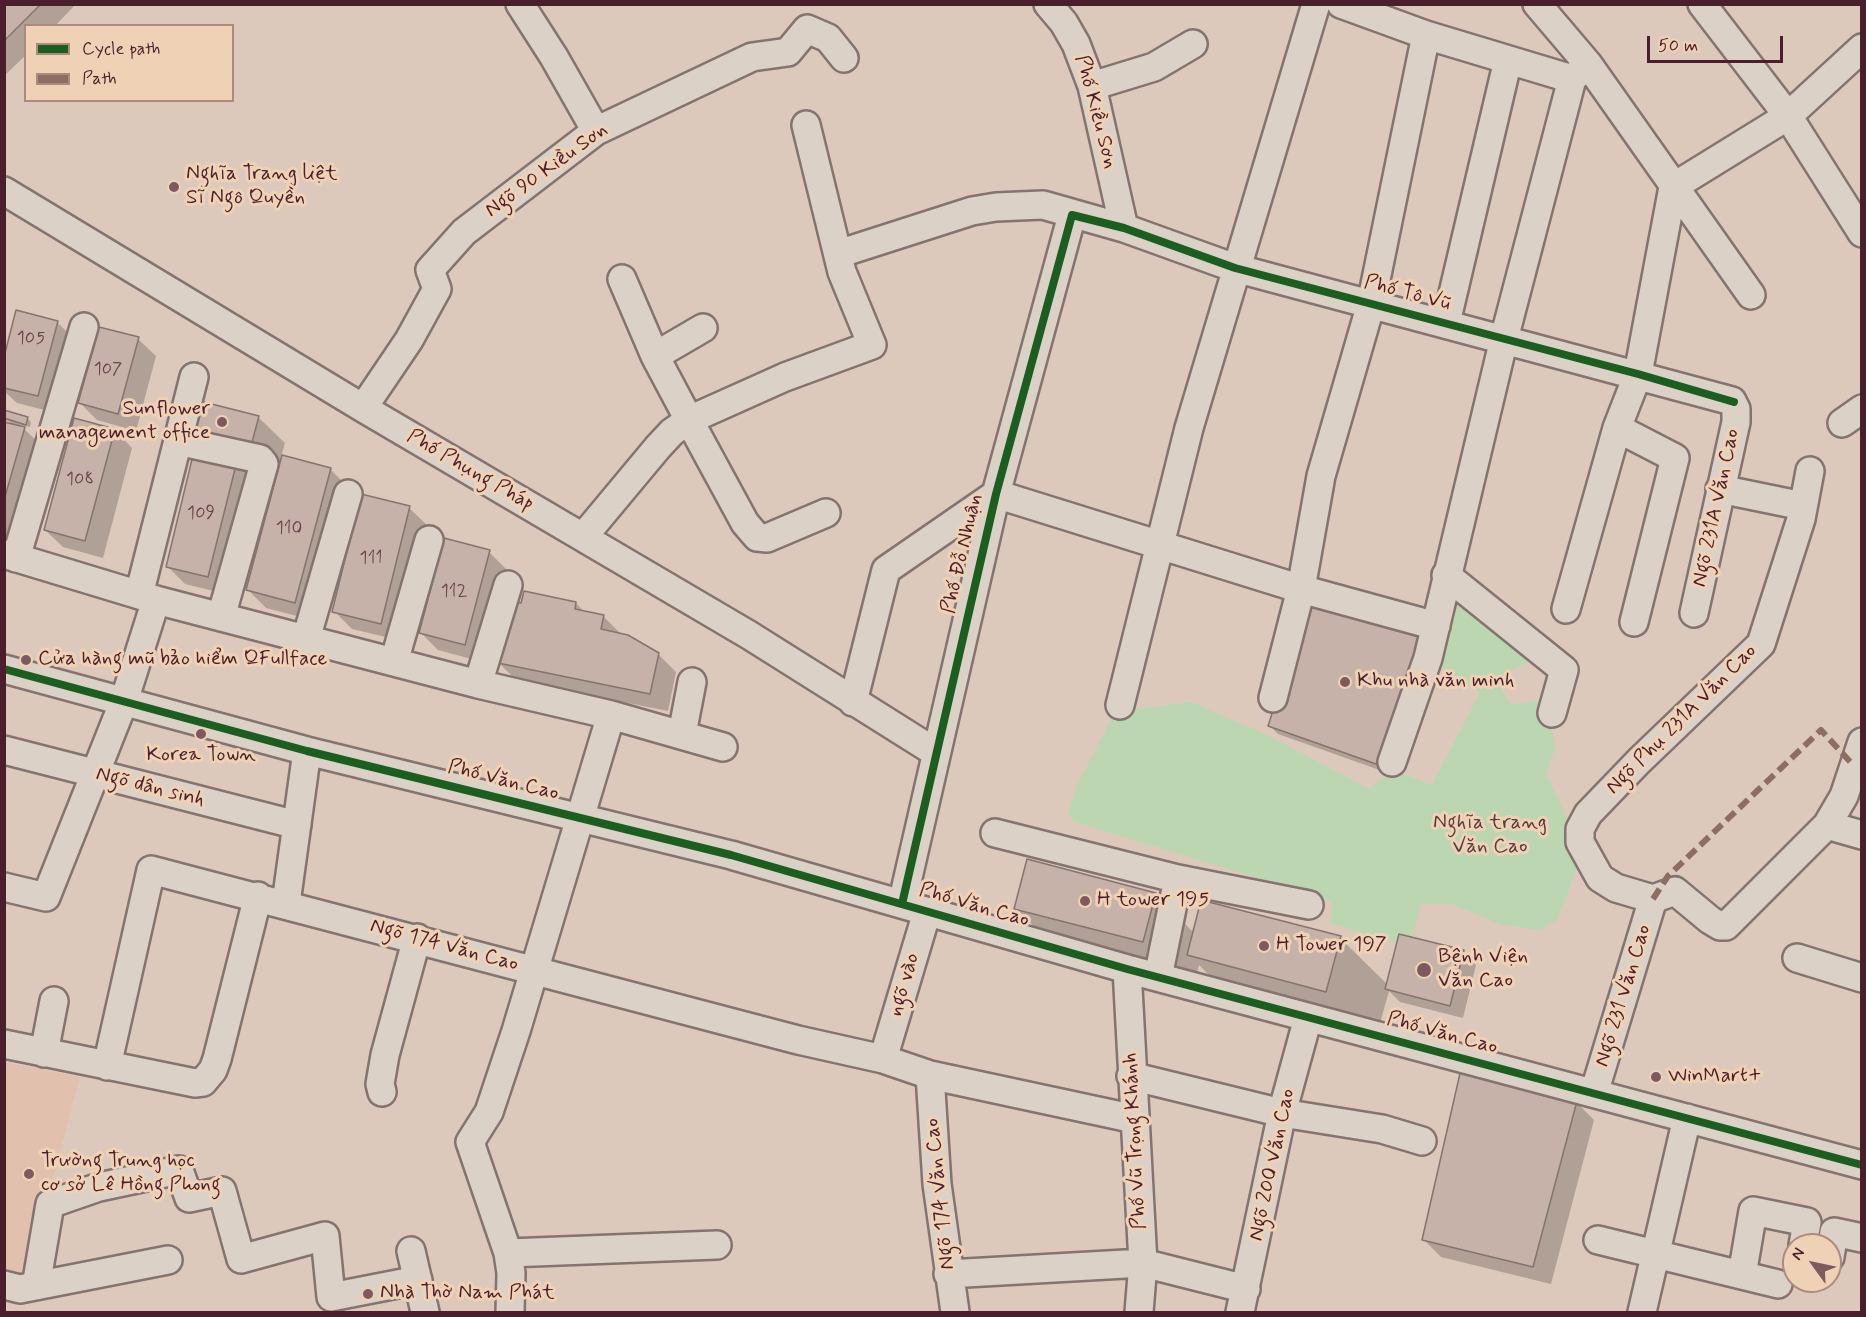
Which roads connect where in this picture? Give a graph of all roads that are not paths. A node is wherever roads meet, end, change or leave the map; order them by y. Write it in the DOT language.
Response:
graph roads {
  1 [pos="520,4"];
  2 [pos="1048,4"];
  3 [pos="1316,4"];
  4 [pos="1341,4"];
  5 [pos="1538,4"];
  6 [pos="1702,4"];
  7 [pos="1426,35"];
  8 [pos="1193,44"];
  9 [pos="1862,48"];
  10 [pos="844,58"];
  11 [pos="1508,60"];
  12 [pos="1580,71"];
  13 [pos="1092,86"];
  14 [pos="1788,116"];
  15 [pos="806,125"];
  16 [pos="596,131"];
  17 [pos="1673,188"];
  18 [pos="4,191"];
  19 [pos="1072,215"];
  20 [pos="1124,228"];
  21 [pos="1862,233"];
  22 [pos="838,254"];
  23 [pos="1235,268"];
  24 [pos="622,279"];
  25 [pos="1751,295"];
  26 [pos="1371,304"];
  27 [pos="1446,323"];
  28 [pos="84,327"];
  29 [pos="703,328"];
  30 [pos="1504,339"];
  31 [pos="655,356"];
  32 [pos="1638,374"];
  33 [pos="194,377"];
  34 [pos="1734,402"];
  35 [pos="363,408"];
  36 [pos="689,420"];
  37 [pos="1617,428"];
  38 [pos="178,441"];
  39 [pos="1810,471"];
  40 [pos="1720,489"];
  41 [pos="348,494"];
  42 [pos="996,494"];
  43 [pos="1803,506"];
  44 [pos="826,513"];
  45 [pos="583,537"];
  46 [pos="429,540"];
  47 [pos="1158,545"];
  48 [pos="10,556"];
  49 [pos="1446,575"];
  50 [pos="508,585"];
  51 [pos="1301,589"];
  52 [pos="147,598"];
  53 [pos="1566,609"];
  54 [pos="1694,613"];
  55 [pos="221,617"];
  56 [pos="1634,622"];
  57 [pos="1436,626"];
  58 [pos="306,639"];
  59 [pos="394,662"];
  60 [pos="4,669"];
  61 [pos="692,682"];
  62 [pos="478,684"];
  63 [pos="1273,698"];
  64 [pos="124,701"];
  65 [pos="853,702"];
  66 [pos="1120,705"];
  67 [pos="1552,713"];
  68 [pos="611,715"];
  69 [pos="682,734"];
  70 [pos="1862,742"];
  71 [pos="723,747"];
  72 [pos="4,750"];
  73 [pos="307,751"];
  74 [pos="935,752"];
  75 [pos="1392,762"];
  76 [pos="95,774"];
  77 [pos="581,819"];
  78 [pos="297,825"];
  79 [pos="1581,825"];
  80 [pos="1827,825"];
  81 [pos="995,832"];
  82 [pos="1862,835"];
  83 [pos="1178,879"];
  84 [pos="4,887"];
  85 [pos="258,897"];
  86 [pos="1653,899"];
  87 [pos="286,903"];
  88 [pos="1309,905"];
  89 [pos="914,908"];
  90 [pos="417,938"];
  91 [pos="1797,958"];
  92 [pos="533,969"];
  93 [pos="1127,969"];
  94 [pos="1158,977"];
  95 [pos="1862,978"];
  96 [pos="54,1001"];
  97 [pos="1308,1017"];
  98 [pos="5,1044"];
  99 [pos="44,1053"];
  100 [pos="883,1059"];
  101 [pos="107,1066"];
  102 [pos="930,1075"];
  103 [pos="1131,1076"];
  104 [pos="382,1092"];
  105 [pos="1594,1093"];
  106 [pos="1282,1113"];
  107 [pos="1688,1118"];
  108 [pos="1135,1119"];
  109 [pos="1422,1141"];
  110 [pos="1862,1166"];
  111 [pos="1805,1233"];
  112 [pos="1842,1234"];
  113 [pos="1862,1238"];
  114 [pos="1598,1240"];
  115 [pos="717,1245"];
  116 [pos="411,1251"];
  117 [pos="508,1253"];
  118 [pos="1656,1254"];
  119 [pos="168,1260"];
  120 [pos="1143,1263"];
  121 [pos="948,1274"];
  122 [pos="1742,1275"];
  123 [pos="418,1280"];
  124 [pos="1778,1284"];
  125 [pos="4,1285"];
  126 [pos="36,1286"];
  127 [pos="1243,1300"];
  128 [pos="425,1312"];
  129 [pos="510,1312"];
  130 [pos="956,1312"];
  131 [pos="1139,1312"];
  132 [pos="1642,1312"];
  1 -- 16 [label="street"];
  2 -- 13 [label="street, Phố Kiều Sơn"];
  3 -- 23 [label="street"];
  4 -- 7 [label="street"];
  5 -- 12 [label="street"];
  6 -- 14 [label="street"];
  7 -- 11 [label="street"];
  7 -- 26 [label="street"];
  8 -- 13 [label="street"];
  9 -- 14 [label="street"];
  10 -- 16 [label="street, Ngõ 90 Kiều Sơn"];
  11 -- 12 [label="street"];
  11 -- 27 [label="street"];
  12 -- 17 [label="street"];
  12 -- 30 [label="street"];
  13 -- 20 [label="street, Phố Kiều Sơn"];
  14 -- 17 [label="street"];
  14 -- 21 [label="street"];
  15 -- 22 [label="street"];
  16 -- 35 [label="street, Ngõ 90 Kiều Sơn"];
  17 -- 25 [label="street"];
  17 -- 32 [label="street"];
  18 -- 35 [label="street, Phố Phụng Pháp"];
  19 -- 20 [label="street, Phố Tô Vũ"];
  19 -- 22 [label="street, Phố Tô Vũ"];
  19 -- 42 [label="street, Phố Đỗ Nhuận"];
  20 -- 23 [label="street, Phố Tô Vũ"];
  22 -- 36 [label="street"];
  23 -- 26 [label="street, Phố Tô Vũ"];
  23 -- 47 [label="street"];
  24 -- 31 [label="street"];
  26 -- 27 [label="street, Phố Tô Vũ"];
  26 -- 51 [label="street"];
  27 -- 30 [label="street, Phố Tô Vũ"];
  28 -- 48 [label="street"];
  29 -- 31 [label="street"];
  30 -- 32 [label="street, Phố Tô Vũ"];
  30 -- 49 [label="street"];
  31 -- 36 [label="street"];
  32 -- 34 [label="street, Phố Tô Vũ"];
  32 -- 37 [label="street"];
  33 -- 38 [label="street"];
  34 -- 40 [label="street, Ngõ 231A Văn Cao"];
  35 -- 45 [label="street, Phố Phụng Pháp"];
  36 -- 44 [label="street"];
  36 -- 45 [label="street"];
  37 -- 53 [label="street"];
  37 -- 56 [label="street"];
  38 -- 52 [label="street"];
  38 -- 55 [label="street"];
  39 -- 43 [label="street, Ngõ Phụ 231A Văn Cao"];
  40 -- 43 [label="street"];
  40 -- 54 [label="street, Ngõ 231A Văn Cao"];
  41 -- 58 [label="street"];
  42 -- 47 [label="street"];
  42 -- 65 [label="street"];
  42 -- 74 [label="street, Phố Đỗ Nhuận"];
  43 -- 79 [label="street, Ngõ Phụ 231A Văn Cao"];
  45 -- 65 [label="street, Phố Phụng Pháp"];
  46 -- 59 [label="street"];
  47 -- 51 [label="street"];
  47 -- 66 [label="street"];
  48 -- 52 [label="street"];
  49 -- 57 [label="street"];
  49 -- 67 [label="street"];
  50 -- 62 [label="street"];
  51 -- 57 [label="street"];
  51 -- 63 [label="street"];
  52 -- 55 [label="street"];
  52 -- 64 [label="street"];
  55 -- 58 [label="street"];
  57 -- 75 [label="street"];
  58 -- 59 [label="street"];
  59 -- 62 [label="street"];
  60 -- 64 [label="street, Phố Văn Cao"];
  61 -- 69 [label="street"];
  62 -- 68 [label="street"];
  64 -- 73 [label="street, Phố Văn Cao"];
  64 -- 76 [label="street"];
  65 -- 74 [label="street, Phố Phụng Pháp"];
  68 -- 69 [label="street"];
  68 -- 77 [label="street"];
  69 -- 71 [label="street"];
  70 -- 80 [label="street, Ngõ 231 Văn Cao"];
  72 -- 76 [label="street, Ngõ dân sinh"];
  73 -- 77 [label="street, Phố Văn Cao"];
  73 -- 78 [label="street"];
  74 -- 89 [label="street, Phố Đỗ Nhuận"];
  76 -- 78 [label="street, Ngõ dân sinh"];
  76 -- 84 [label="street"];
  77 -- 89 [label="street, Phố Văn Cao"];
  77 -- 92 [label="street"];
  78 -- 87 [label="street"];
  79 -- 86 [label="street, Ngõ 231 Văn Cao"];
  80 -- 82 [label="street"];
  80 -- 86 [label="street, Ngõ 231 Văn Cao"];
  81 -- 83 [label="street"];
  83 -- 88 [label="street"];
  83 -- 94 [label="street"];
  85 -- 87 [label="street, Ngõ 174 Văn Cao"];
  85 -- 101 [label="street"];
  85 -- 101 [label="street, Ngõ 174 Văn Cao"];
  86 -- 105 [label="street, Ngõ 231 Văn Cao"];
  87 -- 90 [label="street, Ngõ 174 Văn Cao"];
  89 -- 93 [label="street, Phố Văn Cao"];
  89 -- 100 [label="street, ngõ vào"];
  90 -- 92 [label="street, Ngõ 174 Văn Cao"];
  90 -- 104 [label="street"];
  91 -- 95 [label="street"];
  92 -- 100 [label="street, Ngõ 174 Văn Cao"];
  92 -- 117 [label="street"];
  93 -- 94 [label="street, Phố Văn Cao"];
  93 -- 103 [label="street, Phố Vũ Trọng Khánh"];
  94 -- 97 [label="street, Phố Văn Cao"];
  96 -- 99 [label="street"];
  97 -- 105 [label="street, Phố Văn Cao"];
  97 -- 106 [label="street, Ngõ 200 Văn Cao"];
  98 -- 99 [label="street"];
  99 -- 101 [label="street"];
  100 -- 102 [label="street, Ngõ 174 Văn Cao"];
  102 -- 108 [label="street, Ngõ 174 Văn Cao"];
  102 -- 121 [label="street, Ngõ 174 Văn Cao"];
  103 -- 106 [label="street"];
  103 -- 108 [label="street, Phố Vũ Trọng Khánh"];
  105 -- 107 [label="street, Phố Văn Cao"];
  106 -- 109 [label="street"];
  106 -- 127 [label="street, Ngõ 200 Văn Cao"];
  107 -- 110 [label="street, Phố Văn Cao"];
  107 -- 118 [label="street"];
  108 -- 120 [label="street, Phố Vũ Trọng Khánh"];
  111 -- 122 [label="street"];
  112 -- 113 [label="street"];
  114 -- 118 [label="street"];
  115 -- 117 [label="street"];
  116 -- 123 [label="street"];
  117 -- 129 [label="street"];
  118 -- 122 [label="street"];
  118 -- 132 [label="street"];
  119 -- 126 [label="street"];
  120 -- 121 [label="street"];
  120 -- 127 [label="street"];
  120 -- 131 [label="street, Phố Vũ Trọng Khánh"];
  121 -- 130 [label="street, Ngõ 174 Văn Cao"];
  122 -- 124 [label="street"];
  123 -- 126 [label="street"];
  123 -- 128 [label="street"];
  125 -- 126 [label="street"];
}
